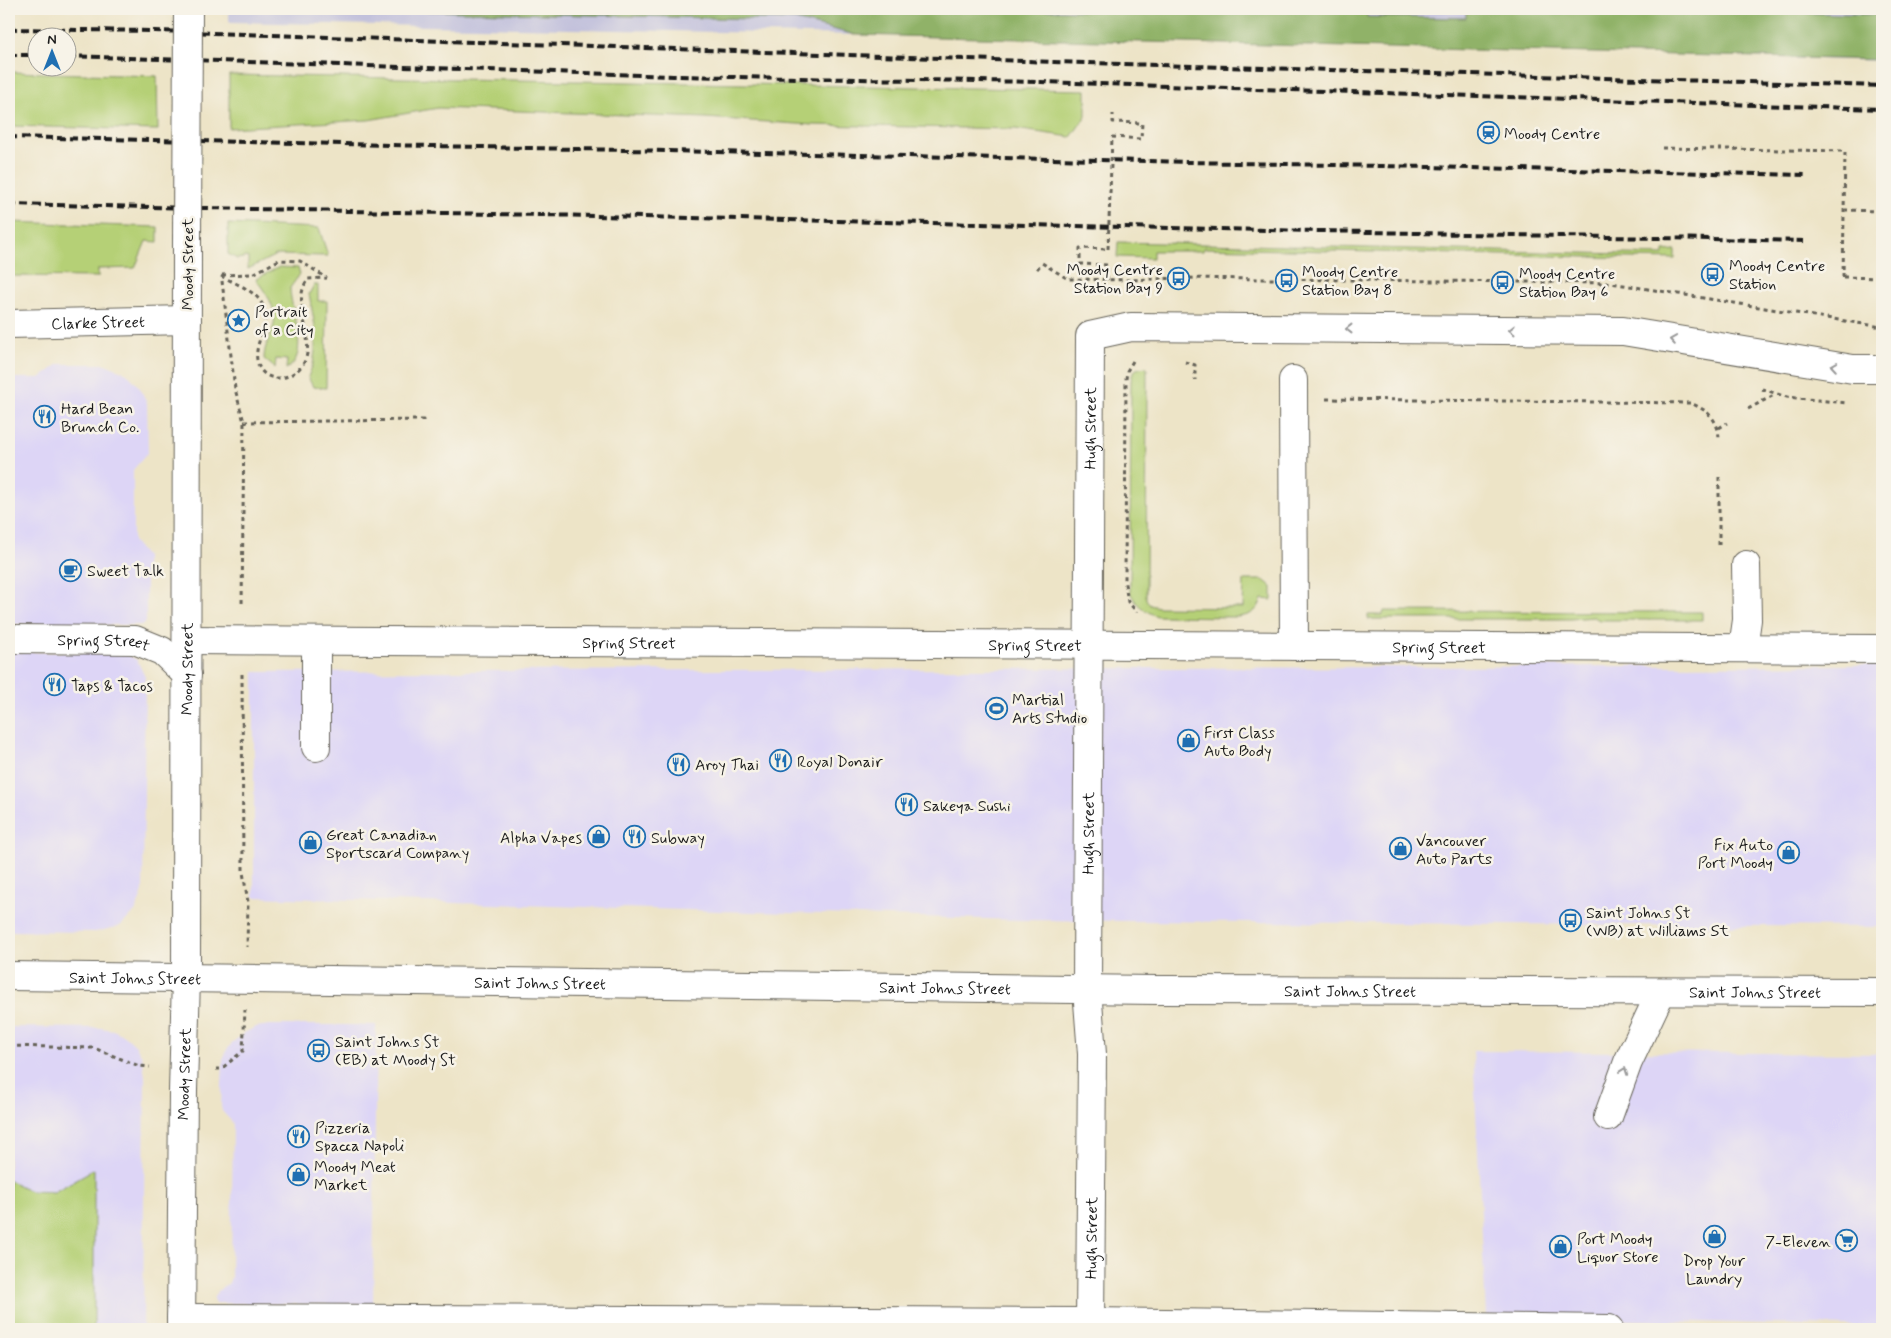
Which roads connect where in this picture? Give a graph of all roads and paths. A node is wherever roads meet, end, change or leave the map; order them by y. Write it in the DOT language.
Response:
graph roads {
  1 [pos="188,9"];
  2 [pos="1113,114"];
  3 [pos="1662,148"];
  4 [pos="1844,210"];
  5 [pos="1882,211"];
  6 [pos="1037,269"];
  7 [pos="222,276"];
  8 [pos="1882,278"];
  9 [pos="1107,280"];
  10 [pos="1130,280"];
  11 [pos="1130,296"];
  12 [pos="187,320"];
  13 [pos="9,324"];
  14 [pos="1882,326"];
  15 [pos="1132,352"];
  16 [pos="1185,362"];
  17 [pos="1882,369"];
  18 [pos="1195,380"];
  19 [pos="1293,380"];
  20 [pos="1760,389"];
  21 [pos="1776,394"];
  22 [pos="1856,404"];
  23 [pos="1326,408"];
  24 [pos="1748,409"];
  25 [pos="244,422"];
  26 [pos="1727,423"];
  27 [pos="422,425"];
  28 [pos="1719,428"];
  29 [pos="1719,440"];
  30 [pos="1719,477"];
  31 [pos="1719,545"];
  32 [pos="1746,565"];
  33 [pos="242,608"];
  34 [pos="1134,609"];
  35 [pos="9,639"];
  36 [pos="187,640"];
  37 [pos="316,642"];
  38 [pos="1088,645"];
  39 [pos="1294,646"];
  40 [pos="1743,648"];
  41 [pos="1882,649"];
  42 [pos="242,669"];
  43 [pos="187,675"];
  44 [pos="316,747"];
  45 [pos="248,902"];
  46 [pos="9,976"];
  47 [pos="186,977"];
  48 [pos="1087,990"];
  49 [pos="1661,992"];
  50 [pos="1882,992"];
  51 [pos="244,1033"];
  52 [pos="9,1046"];
  53 [pos="144,1066"];
  54 [pos="222,1070"];
  55 [pos="1608,1117"];
  56 [pos="181,1324"];
  57 [pos="1090,1326"];
  58 [pos="1609,1329"];
  1 -- 12 [label="street, Moody Street, bridge"];
  2 -- 9 [label="path, bridge"];
  3 -- 4 [label="path, bridge"];
  4 -- 5 [label="path"];
  4 -- 8 [label="path, bridge"];
  6 -- 9 [label="path"];
  7 -- 7 [label="path"];
  7 -- 25 [label="path"];
  9 -- 10 [label="path"];
  10 -- 11 [label="path"];
  10 -- 14 [label="path"];
  12 -- 13 [label="street, Clarke Street"];
  12 -- 36 [label="street, Moody Street"];
  15 -- 34 [label="path"];
  16 -- 18 [label="path"];
  17 -- 38 [label="street, Hugh Street, one-way"];
  19 -- 39 [label="street"];
  20 -- 21 [label="path"];
  21 -- 22 [label="path"];
  21 -- 24 [label="path"];
  23 -- 28 [label="path"];
  25 -- 27 [label="path"];
  25 -- 33 [label="path"];
  26 -- 28 [label="path"];
  28 -- 29 [label="path"];
  30 -- 31 [label="path"];
  32 -- 40 [label="street"];
  35 -- 43 [label="street, Spring Street"];
  36 -- 37 [label="street, Spring Street"];
  36 -- 43 [label="street, Moody Street"];
  37 -- 38 [label="street, Spring Street"];
  37 -- 44 [label="street"];
  38 -- 39 [label="street, Spring Street"];
  38 -- 48 [label="street, Hugh Street"];
  39 -- 40 [label="street, Spring Street"];
  40 -- 41 [label="street, Spring Street"];
  42 -- 45 [label="path"];
  43 -- 47 [label="street, Moody Street"];
  46 -- 47 [label="street, Saint Johns Street"];
  47 -- 48 [label="street, Saint Johns Street"];
  47 -- 56 [label="street, Moody Street"];
  48 -- 49 [label="street, Saint Johns Street"];
  48 -- 57 [label="street, Hugh Street"];
  49 -- 50 [label="street, Saint Johns Street"];
  55 -- 49 [label="street, one-way"];
  51 -- 54 [label="path"];
  52 -- 53 [label="path"];
  56 -- 57 [label="street"];
  57 -- 58 [label="street"];
}
